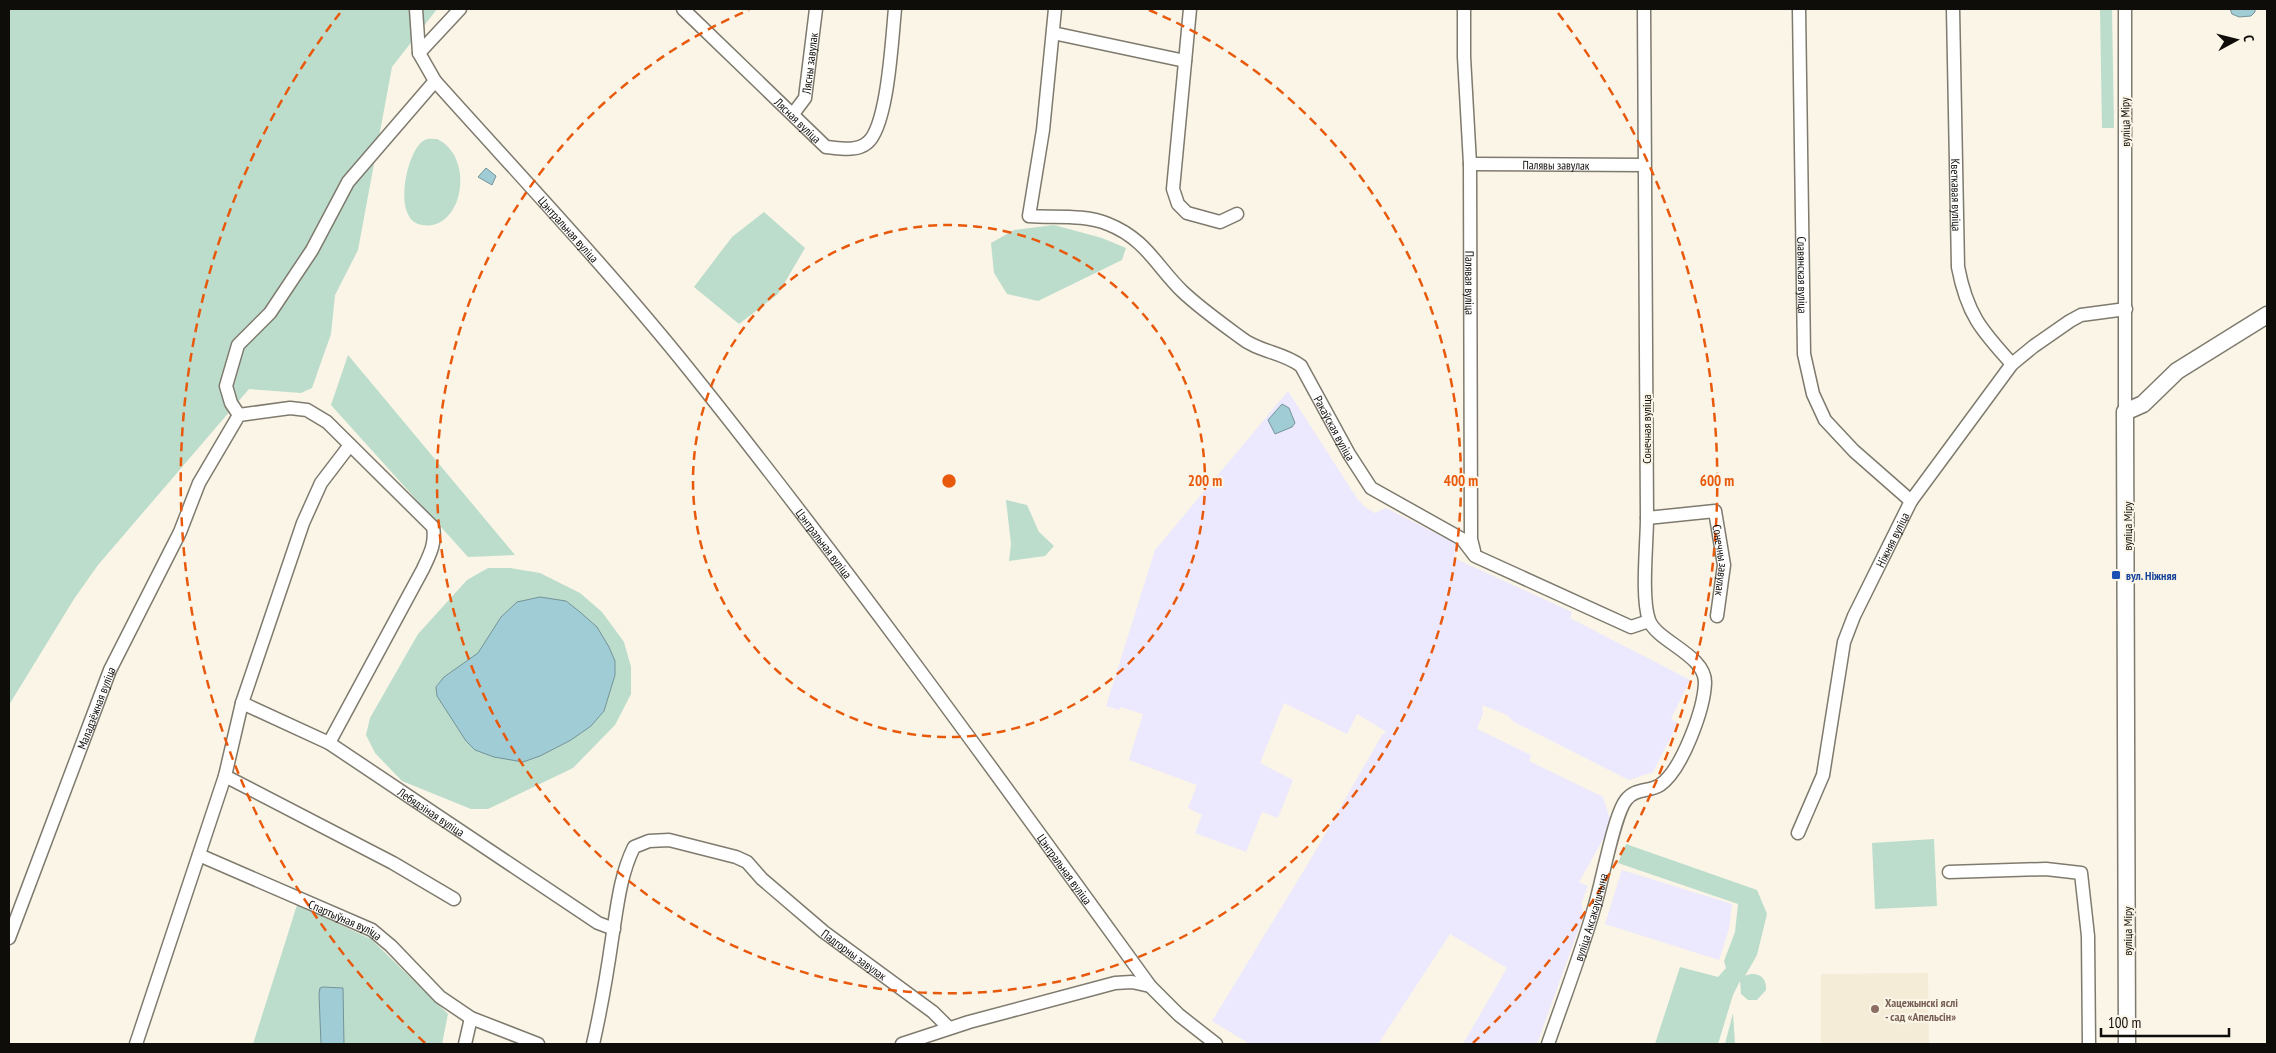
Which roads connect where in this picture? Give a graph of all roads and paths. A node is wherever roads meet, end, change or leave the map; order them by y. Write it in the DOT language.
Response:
graph roads {
  1 [pos="416,9"];
  2 [pos="460,9"];
  3 [pos="683,9"];
  4 [pos="816,9"];
  5 [pos="895,9"];
  6 [pos="1055,9"];
  7 [pos="1190,9"];
  8 [pos="1464,9"];
  9 [pos="1644,9"];
  10 [pos="1799,9"];
  11 [pos="1953,9"];
  12 [pos="2125,9"];
  13 [pos="1053,33"];
  14 [pos="419,53"];
  15 [pos="1185,61"];
  16 [pos="434,80"];
  17 [pos="793,114"];
  18 [pos="1470,164"];
  19 [pos="1644,165"];
  20 [pos="1237,214"];
  21 [pos="2126,309"];
  22 [pos="2267,315"];
  23 [pos="2012,364"];
  24 [pos="2125,412"];
  25 [pos="239,416"];
  26 [pos="350,445"];
  27 [pos="1911,501"];
  28 [pos="1647,518"];
  29 [pos="1475,556"];
  30 [pos="1717,616"];
  31 [pos="1649,621"];
  32 [pos="242,703"];
  33 [pos="329,743"];
  34 [pos="225,776"];
  35 [pos="1798,833"];
  36 [pos="199,855"];
  37 [pos="1949,872"];
  38 [pos="454,899"];
  39 [pos="614,929"];
  40 [pos="9,938"];
  41 [pos="1150,986"];
  42 [pos="471,1018"];
  43 [pos="949,1028"];
  44 [pos="136,1044"];
  45 [pos="465,1044"];
  46 [pos="538,1044"];
  47 [pos="593,1044"];
  48 [pos="902,1044"];
  49 [pos="1216,1044"];
  50 [pos="1548,1044"];
  51 [pos="2089,1044"];
  52 [pos="2127,1044"];
  1 -- 14 [label="street"];
  2 -- 14 [label="street"];
  3 -- 17 [label="street, Лясная вуліца"];
  4 -- 17 [label="street, Лясны завулак"];
  5 -- 17 [label="street, Лясная вуліца"];
  6 -- 13 [label="street"];
  7 -- 15 [label="street"];
  8 -- 18 [label="street, Палявая вуліца"];
  9 -- 19 [label="street, Сонечная вуліца"];
  10 -- 27 [label="street, Славянская вуліца"];
  11 -- 23 [label="street, Кветкавая вуліца"];
  12 -- 21 [label="street, вуліца Міру"];
  13 -- 15 [label="street"];
  13 -- 29 [label="street, Ракаўская вуліца"];
  14 -- 16 [label="street, Цэнтральная вуліца"];
  15 -- 20 [label="street"];
  16 -- 25 [label="street"];
  16 -- 41 [label="street, Цэнтральная вуліца"];
  18 -- 19 [label="street, Палявы завулак"];
  18 -- 29 [label="street, Палявая вуліца"];
  19 -- 28 [label="street, Сонечная вуліца"];
  21 -- 23 [label="street, Ніжняя вуліца"];
  21 -- 24 [label="street, вуліца Міру"];
  22 -- 24 [label="main road"];
  23 -- 27 [label="street, Ніжняя вуліца"];
  24 -- 52 [label="main road, вуліца Міру"];
  25 -- 26 [label="street"];
  25 -- 40 [label="street, Маладзёжная вуліца"];
  26 -- 32 [label="street"];
  26 -- 33 [label="street"];
  27 -- 35 [label="street, Ніжняя вуліца"];
  28 -- 30 [label="street, Сонечны завулак"];
  28 -- 31 [label="street, Сонечная вуліца"];
  29 -- 31 [label="street"];
  31 -- 50 [label="street, вуліца Аксакаўшчына"];
  32 -- 33 [label="street, Лебядзіная вуліца"];
  32 -- 34 [label="street"];
  33 -- 39 [label="street, Лебядзіная вуліца"];
  34 -- 36 [label="street"];
  34 -- 38 [label="street"];
  36 -- 42 [label="street, Спартыўная вуліца"];
  36 -- 44 [label="street"];
  37 -- 51 [label="street"];
  39 -- 43 [label="street, Падгорны завулак"];
  39 -- 47 [label="street"];
  41 -- 43 [label="street"];
  41 -- 49 [label="street, Цэнтральная вуліца"];
  42 -- 45 [label="street"];
  42 -- 46 [label="street, Спартыўная вуліца"];
  43 -- 48 [label="street"];
}
